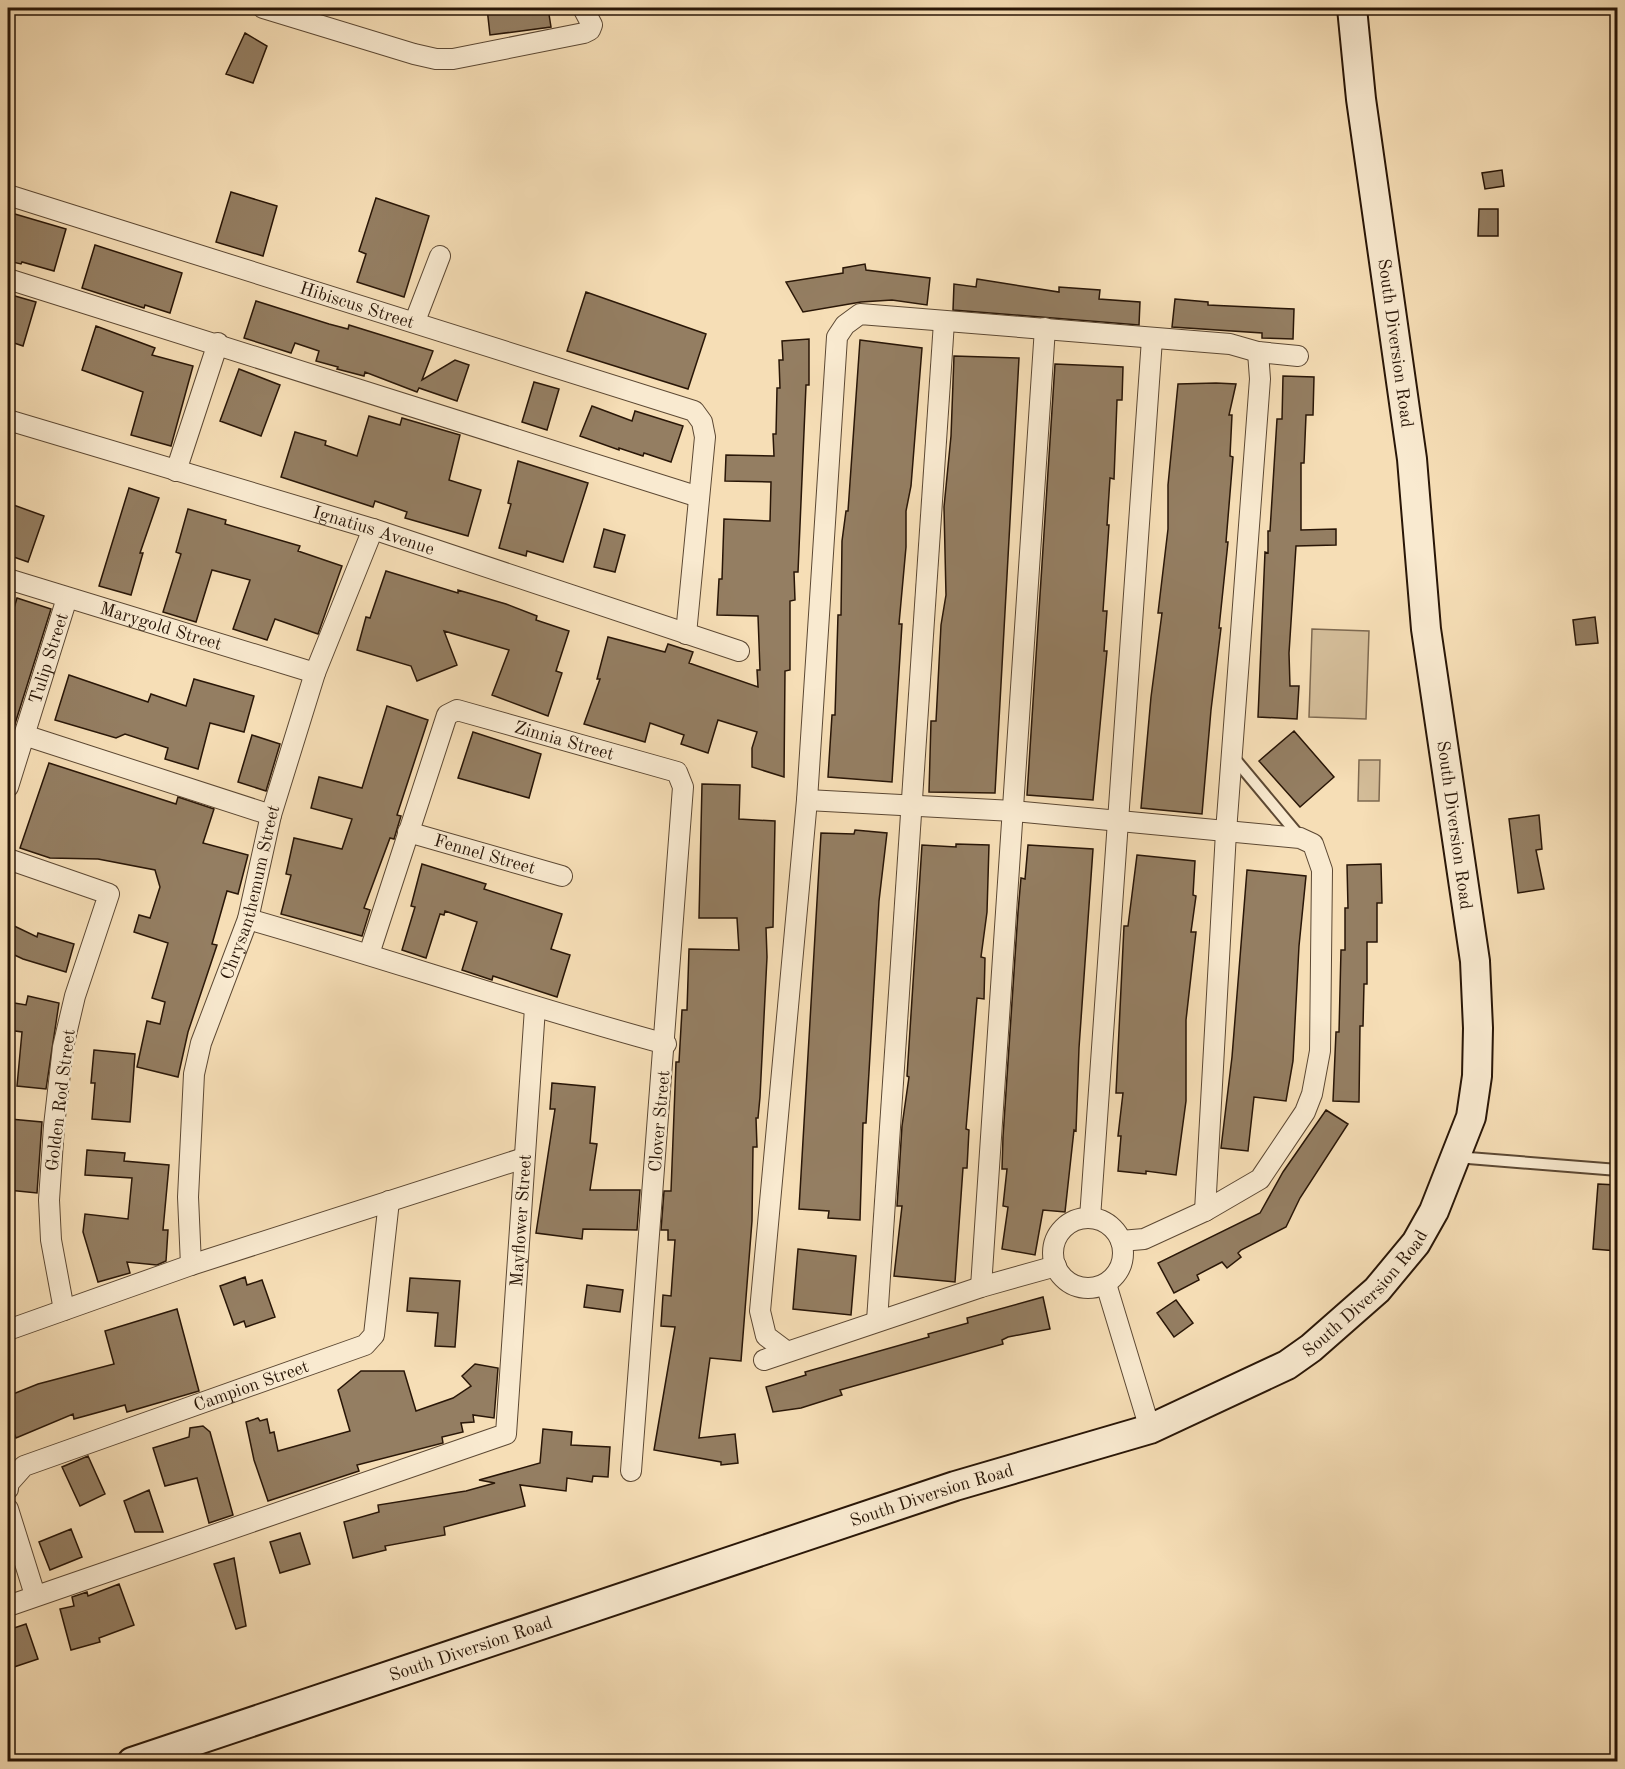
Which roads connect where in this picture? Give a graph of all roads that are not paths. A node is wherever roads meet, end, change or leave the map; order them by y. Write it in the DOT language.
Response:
graph roads {
  1 [pos="263,8"];
  2 [pos="583,8"];
  3 [pos="1352,8"];
  4 [pos="8,195"];
  5 [pos="440,256"];
  6 [pos="8,279"];
  7 [pos="415,321"];
  8 [pos="944,322"];
  9 [pos="1045,328"];
  10 [pos="1152,339"];
  11 [pos="218,344"];
  12 [pos="1258,352"];
  13 [pos="1298,356"];
  14 [pos="8,420"];
  15 [pos="176,471"];
  16 [pos="699,497"];
  17 [pos="373,530"];
  18 [pos="8,579"];
  19 [pos="67,598"];
  20 [pos="686,634"];
  21 [pos="739,651"];
  22 [pos="315,673"];
  23 [pos="24,735"];
  24 [pos="1234,758"];
  25 [pos="676,772"];
  26 [pos="8,787"];
  27 [pos="807,800"];
  28 [pos="912,805"];
  29 [pos="1013,811"];
  30 [pos="271,815"];
  31 [pos="1119,822"];
  32 [pos="408,832"];
  33 [pos="1226,832"];
  34 [pos="1300,838"];
  35 [pos="8,859"];
  36 [pos="562,876"];
  37 [pos="248,919"];
  38 [pos="369,954"];
  39 [pos="535,1008"];
  40 [pos="666,1044"];
  41 [pos="1456,1157"];
  42 [pos="524,1158"];
  43 [pos="1617,1170"];
  44 [pos="389,1201"];
  45 [pos="1205,1211"];
  46 [pos="1090,1218"];
  47 [pos="1121,1242"];
  48 [pos="191,1265"];
  49 [pos="1056,1266"];
  50 [pos="1106,1284"];
  51 [pos="981,1287"];
  52 [pos="64,1310"];
  53 [pos="877,1321"];
  54 [pos="8,1330"];
  55 [pos="786,1351"];
  56 [pos="764,1360"];
  57 [pos="1150,1429"];
  58 [pos="632,1471"];
  59 [pos="8,1489"];
  60 [pos="8,1509"];
  61 [pos="35,1595"];
  62 [pos="8,1606"];
  63 [pos="132,1761"];
  1 -- 2 [label="street"];
  3 -- 41 [label="main road, South Diversion Road"];
  4 -- 7 [label="street, Hibiscus Street"];
  5 -- 7 [label="street"];
  6 -- 11 [label="street"];
  7 -- 16 [label="street, Hibiscus Street"];
  8 -- 9 [label="street"];
  8 -- 27 [label="street"];
  8 -- 28 [label="street"];
  9 -- 10 [label="street"];
  9 -- 29 [label="street"];
  10 -- 12 [label="street"];
  10 -- 31 [label="street"];
  11 -- 15 [label="street"];
  11 -- 16 [label="street"];
  12 -- 13 [label="street"];
  12 -- 24 [label="street"];
  14 -- 15 [label="street, Ignatius Avenue"];
  15 -- 17 [label="street, Ignatius Avenue"];
  16 -- 20 [label="street"];
  17 -- 20 [label="street, Ignatius Avenue"];
  17 -- 22 [label="street, Chrysanthemum Street"];
  18 -- 19 [label="street, Marygold Street"];
  19 -- 22 [label="street, Marygold Street"];
  19 -- 23 [label="street, Tulip Street"];
  20 -- 21 [label="street, Ignatius Avenue"];
  22 -- 30 [label="street, Chrysanthemum Street"];
  23 -- 26 [label="street, Tulip Street"];
  23 -- 30 [label="street"];
  24 -- 33 [label="street"];
  24 -- 34 [label="lane"];
  25 -- 32 [label="street, Zinnia Street"];
  25 -- 40 [label="street, Clover Street"];
  27 -- 28 [label="street"];
  27 -- 55 [label="street"];
  28 -- 29 [label="street"];
  28 -- 53 [label="street"];
  29 -- 31 [label="street"];
  29 -- 51 [label="street"];
  30 -- 37 [label="street, Chrysanthemum Street"];
  31 -- 33 [label="street"];
  31 -- 46 [label="street"];
  32 -- 36 [label="street, Fennel Street"];
  32 -- 38 [label="street"];
  33 -- 34 [label="street"];
  33 -- 45 [label="street"];
  34 -- 45 [label="street"];
  35 -- 52 [label="street, Golden Rod Street"];
  37 -- 38 [label="street"];
  37 -- 48 [label="street, Chrysanthemum Street"];
  38 -- 39 [label="street"];
  39 -- 40 [label="street"];
  39 -- 42 [label="street, Mayflower Street"];
  40 -- 58 [label="street, Clover Street"];
  41 -- 43 [label="lane"];
  41 -- 57 [label="main road, South Diversion Road"];
  42 -- 44 [label="street"];
  42 -- 61 [label="street, Mayflower Street"];
  44 -- 48 [label="street"];
  44 -- 59 [label="street, Campion Street"];
  45 -- 47 [label="street"];
  46 -- 47 [label="street"];
  46 -- 49 [label="street"];
  47 -- 50 [label="street"];
  48 -- 52 [label="street"];
  49 -- 50 [label="street"];
  49 -- 51 [label="street"];
  50 -- 57 [label="street"];
  51 -- 53 [label="street"];
  52 -- 54 [label="street"];
  53 -- 55 [label="street"];
  55 -- 56 [label="street"];
  57 -- 63 [label="main road, South Diversion Road"];
  60 -- 61 [label="street"];
  61 -- 62 [label="street"];
}
